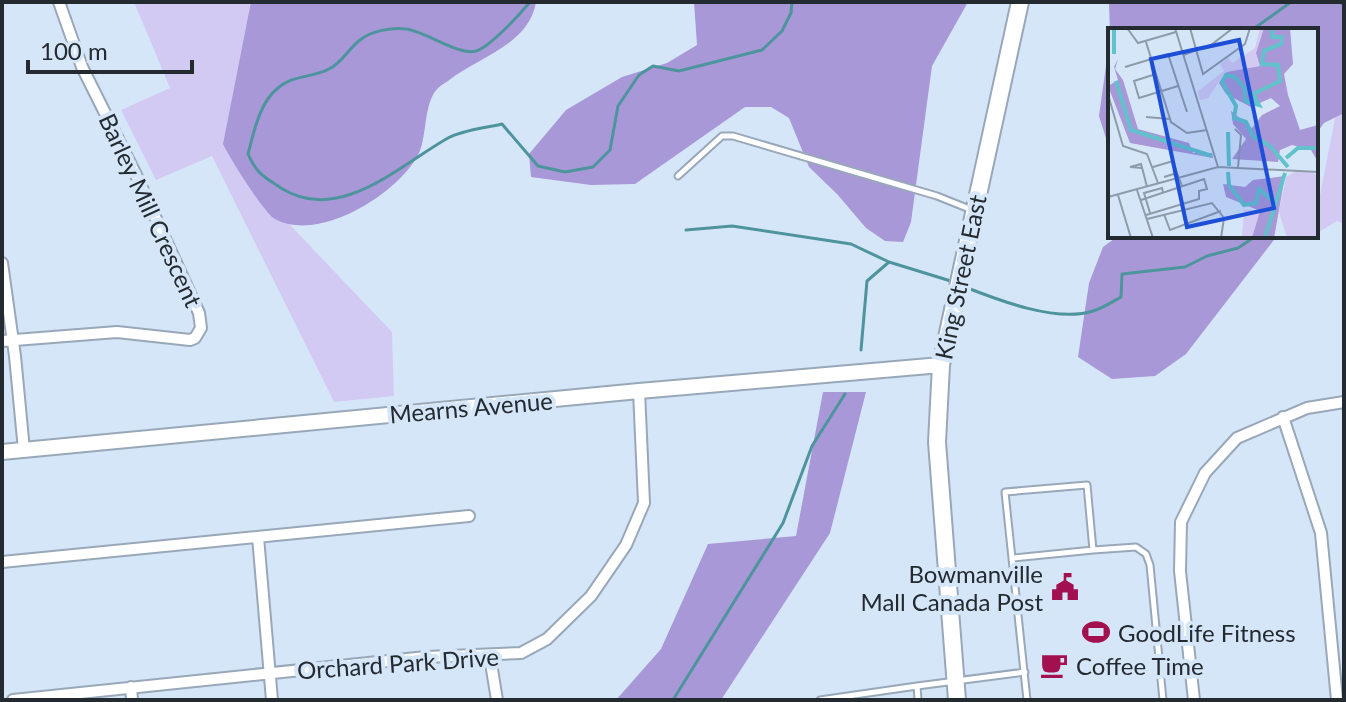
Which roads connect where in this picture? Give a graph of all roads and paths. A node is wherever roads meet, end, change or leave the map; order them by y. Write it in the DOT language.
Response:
graph roads {
  1 [pos="59,2"];
  2 [pos="1020,2"];
  3 [pos="678,176"];
  4 [pos="973,211"];
  5 [pos="2,263"];
  6 [pos="8,341"];
  7 [pos="941,365"];
  8 [pos="639,391"];
  9 [pos="1344,402"];
  10 [pos="1283,417"];
  11 [pos="24,450"];
  12 [pos="2,452"];
  13 [pos="469,516"];
  14 [pos="258,537"];
  15 [pos="1093,550"];
  16 [pos="1014,558"];
  17 [pos="2,562"];
  18 [pos="490,657"];
  19 [pos="1025,672"];
  20 [pos="270,674"];
  21 [pos="955,680"];
  22 [pos="917,686"];
  23 [pos="131,687"];
  24 [pos="13,700"];
  25 [pos="132,700"];
  26 [pos="272,700"];
  27 [pos="497,700"];
  28 [pos="820,700"];
  29 [pos="918,700"];
  30 [pos="957,700"];
  31 [pos="1027,700"];
  32 [pos="1163,700"];
  33 [pos="1194,700"];
  34 [pos="1337,700"];
  1 -- 6 [label="street, Barley Mill Crescent"];
  2 -- 4 [label="main road, King Street East"];
  3 -- 4 [label="lane"];
  4 -- 7 [label="main road, King Street East"];
  5 -- 6 [label="street"];
  6 -- 11 [label="street"];
  7 -- 8 [label="street, Mearns Avenue"];
  7 -- 21 [label="main road, King Street East"];
  8 -- 11 [label="street, Mearns Avenue"];
  8 -- 18 [label="street, Orchard Park Drive"];
  9 -- 10 [label="street"];
  10 -- 33 [label="street"];
  10 -- 34 [label="street"];
  11 -- 12 [label="street, Mearns Avenue"];
  13 -- 14 [label="street"];
  14 -- 17 [label="street"];
  14 -- 20 [label="street"];
  15 -- 16 [label="lane"];
  15 -- 16 [label="lane"];
  15 -- 32 [label="lane"];
  16 -- 19 [label="lane"];
  18 -- 20 [label="street, Orchard Park Drive"];
  18 -- 27 [label="street"];
  19 -- 21 [label="lane"];
  19 -- 31 [label="lane"];
  20 -- 23 [label="street, Orchard Park Drive"];
  20 -- 26 [label="street"];
  21 -- 22 [label="lane"];
  21 -- 30 [label="main road, King Street East"];
  22 -- 28 [label="lane"];
  22 -- 29 [label="lane"];
  23 -- 24 [label="street, Orchard Park Drive"];
  23 -- 25 [label="street"];
}
